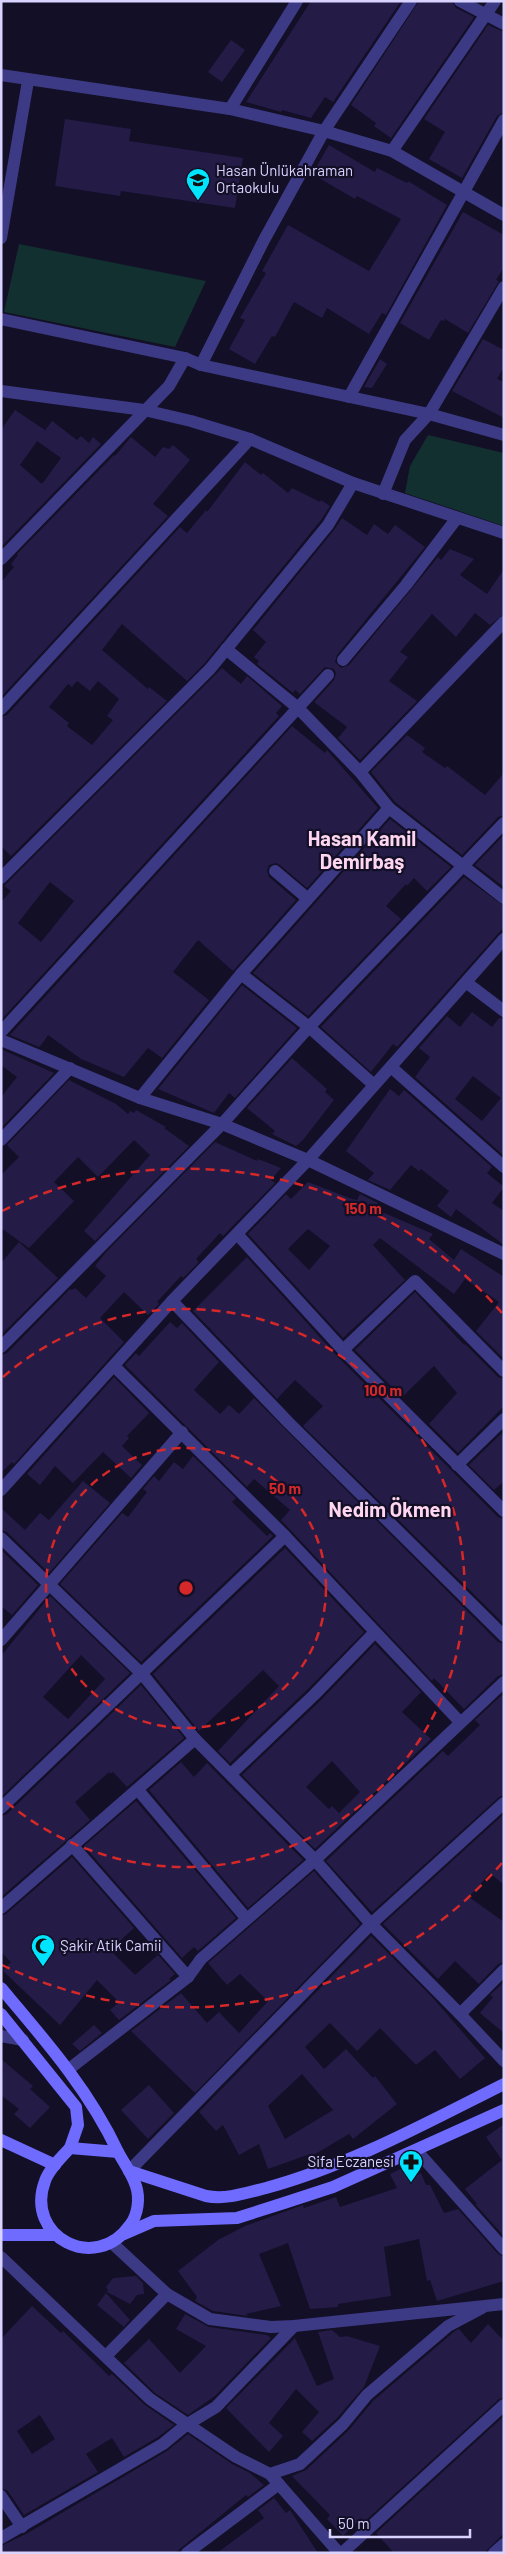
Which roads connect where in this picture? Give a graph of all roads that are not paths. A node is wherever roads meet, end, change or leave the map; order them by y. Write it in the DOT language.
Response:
graph roads {
  1 [pos="297,1"];
  2 [pos="410,1"];
  3 [pos="460,1"];
  4 [pos="495,1"];
  5 [pos="488,14"];
  6 [pos="504,24"];
  7 [pos="1,75"];
  8 [pos="28,81"];
  9 [pos="230,109"];
  10 [pos="504,120"];
  11 [pos="324,131"];
  12 [pos="392,151"];
  13 [pos="462,192"];
  14 [pos="504,215"];
  15 [pos="1,238"];
  16 [pos="504,287"];
  17 [pos="1,319"];
  18 [pos="186,358"];
  19 [pos="201,365"];
  20 [pos="1,391"];
  21 [pos="349,397"];
  22 [pos="144,410"];
  23 [pos="429,414"];
  24 [pos="504,435"];
  25 [pos="250,439"];
  26 [pos="353,484"];
  27 [pos="383,494"];
  28 [pos="457,518"];
  29 [pos="504,533"];
  30 [pos="1,559"];
  31 [pos="504,622"];
  32 [pos="226,649"];
  33 [pos="343,660"];
  34 [pos="328,675"];
  35 [pos="298,708"];
  36 [pos="1,709"];
  37 [pos="360,772"];
  38 [pos="388,808"];
  39 [pos="504,822"];
  40 [pos="462,865"];
  41 [pos="274,871"];
  42 [pos="1,878"];
  43 [pos="306,898"];
  44 [pos="504,898"];
  45 [pos="504,939"];
  46 [pos="241,974"];
  47 [pos="467,983"];
  48 [pos="504,1011"];
  49 [pos="309,1027"];
  50 [pos="1,1032"];
  51 [pos="1,1040"];
  52 [pos="391,1067"];
  53 [pos="70,1068"];
  54 [pos="374,1085"];
  55 [pos="140,1098"];
  56 [pos="222,1124"];
  57 [pos="1,1140"];
  58 [pos="308,1160"];
  59 [pos="504,1167"];
  60 [pos="237,1234"];
  61 [pos="504,1254"];
  62 [pos="172,1301"];
  63 [pos="1,1347"];
  64 [pos="343,1350"];
  65 [pos="115,1366"];
  66 [pos="504,1371"];
  67 [pos="504,1419"];
  68 [pos="182,1432"];
  69 [pos="457,1465"];
  70 [pos="1,1490"];
  71 [pos="504,1511"];
  72 [pos="285,1536"];
  73 [pos="1,1538"];
  74 [pos="49,1583"];
  75 [pos="375,1632"];
  76 [pos="504,1636"];
  77 [pos="1,1640"];
  78 [pos="143,1675"];
  79 [pos="504,1682"];
  80 [pos="460,1722"];
  81 [pos="195,1739"];
  82 [pos="231,1774"];
  83 [pos="138,1790"];
  84 [pos="504,1804"];
  85 [pos="1,1808"];
  86 [pos="72,1844"];
  87 [pos="315,1860"];
  88 [pos="1,1908"];
  89 [pos="246,1918"];
  90 [pos="371,1924"];
  91 [pos="504,1970"];
  92 [pos="188,1977"];
  93 [pos="1,1988"];
  94 [pos="1,2014"];
  95 [pos="460,2014"];
  96 [pos="1,2036"];
  97 [pos="23,2040"];
  98 [pos="504,2061"];
  99 [pos="69,2069"];
  100 [pos="504,2084"];
  101 [pos="504,2110"];
  102 [pos="1,2140"];
  103 [pos="70,2148"];
  104 [pos="417,2151"];
  105 [pos="118,2152"];
  106 [pos="55,2165"];
  107 [pos="129,2171"];
  108 [pos="124,2234"];
  109 [pos="1,2235"];
  110 [pos="56,2235"];
  111 [pos="112,2243"];
  112 [pos="504,2249"];
  113 [pos="1,2257"];
  114 [pos="167,2294"];
  115 [pos="489,2304"];
  116 [pos="504,2304"];
  117 [pos="294,2326"];
  118 [pos="106,2356"];
  119 [pos="504,2406"];
  120 [pos="186,2425"];
  121 [pos="270,2474"];
  122 [pos="278,2484"];
  123 [pos="1,2496"];
  124 [pos="22,2527"];
  125 [pos="1,2538"];
  126 [pos="504,2544"];
  127 [pos="187,2553"];
  128 [pos="341,2553"];
  129 [pos="494,2553"];
  1 -- 9 [label="street"];
  2 -- 11 [label="street"];
  3 -- 5 [label="street"];
  4 -- 5 [label="street"];
  5 -- 6 [label="street"];
  5 -- 12 [label="street"];
  7 -- 8 [label="street"];
  8 -- 9 [label="street"];
  8 -- 15 [label="street"];
  9 -- 11 [label="street"];
  10 -- 13 [label="street"];
  11 -- 12 [label="street"];
  11 -- 19 [label="street"];
  12 -- 13 [label="street"];
  13 -- 14 [label="street"];
  13 -- 21 [label="street"];
  16 -- 23 [label="street"];
  17 -- 18 [label="street"];
  18 -- 19 [label="street"];
  18 -- 22 [label="street"];
  19 -- 21 [label="street"];
  20 -- 22 [label="street"];
  21 -- 23 [label="street"];
  22 -- 25 [label="street"];
  22 -- 30 [label="street"];
  23 -- 24 [label="street"];
  23 -- 27 [label="street"];
  25 -- 26 [label="street"];
  25 -- 36 [label="street"];
  26 -- 27 [label="street"];
  26 -- 32 [label="street"];
  27 -- 28 [label="street"];
  28 -- 29 [label="street"];
  28 -- 33 [label="street"];
  31 -- 37 [label="street"];
  32 -- 35 [label="street"];
  32 -- 42 [label="street"];
  34 -- 35 [label="street"];
  35 -- 37 [label="street"];
  35 -- 50 [label="street"];
  37 -- 38 [label="street"];
  38 -- 40 [label="street"];
  38 -- 43 [label="street"];
  39 -- 40 [label="street"];
  40 -- 44 [label="street"];
  40 -- 49 [label="street"];
  41 -- 43 [label="street"];
  43 -- 46 [label="street"];
  45 -- 47 [label="street"];
  46 -- 49 [label="street"];
  46 -- 55 [label="street"];
  47 -- 48 [label="street"];
  47 -- 52 [label="street"];
  49 -- 54 [label="street"];
  49 -- 56 [label="street"];
  51 -- 53 [label="street"];
  52 -- 54 [label="street"];
  52 -- 59 [label="street"];
  53 -- 55 [label="street"];
  53 -- 57 [label="street"];
  54 -- 58 [label="street"];
  55 -- 56 [label="street"];
  56 -- 58 [label="street"];
  56 -- 63 [label="street"];
  58 -- 60 [label="street"];
  58 -- 61 [label="street"];
  60 -- 62 [label="street"];
  60 -- 64 [label="street"];
  62 -- 65 [label="street"];
  62 -- 76 [label="street"];
  64 -- 66 [label="street"];
  64 -- 69 [label="street"];
  65 -- 68 [label="street"];
  65 -- 70 [label="street"];
  67 -- 69 [label="street"];
  68 -- 72 [label="street"];
  68 -- 74 [label="street"];
  69 -- 71 [label="street"];
  72 -- 75 [label="street"];
  72 -- 78 [label="street"];
  73 -- 74 [label="street"];
  74 -- 77 [label="street"];
  74 -- 78 [label="street"];
  75 -- 80 [label="street"];
  75 -- 82 [label="street"];
  78 -- 81 [label="street"];
  78 -- 85 [label="street"];
  79 -- 80 [label="street"];
  80 -- 87 [label="street"];
  81 -- 82 [label="street"];
  81 -- 83 [label="street"];
  82 -- 87 [label="street"];
  83 -- 86 [label="street"];
  83 -- 89 [label="street"];
  84 -- 90 [label="street"];
  86 -- 88 [label="street"];
  86 -- 92 [label="street"];
  87 -- 89 [label="street"];
  87 -- 90 [label="street"];
  89 -- 92 [label="street"];
  90 -- 95 [label="street"];
  90 -- 107 [label="street"];
  91 -- 95 [label="street"];
  92 -- 99 [label="street"];
  93 -- 99 [label="main road"];
  94 -- 97 [label="main road"];
  95 -- 98 [label="street"];
  96 -- 97 [label="street"];
  97 -- 103 [label="main road"];
  99 -- 105 [label="main road"];
  100 -- 107 [label="main road"];
  101 -- 104 [label="main road"];
  102 -- 106 [label="main road"];
  103 -- 105 [label="main road"];
  103 -- 106 [label="main road"];
  104 -- 108 [label="main road"];
  104 -- 112 [label="street"];
  105 -- 107 [label="main road"];
  106 -- 110 [label="main road"];
  107 -- 108 [label="main road"];
  108 -- 111 [label="main road"];
  109 -- 110 [label="main road"];
  110 -- 111 [label="main road"];
  111 -- 114 [label="street"];
  113 -- 118 [label="street"];
  114 -- 117 [label="street"];
  114 -- 118 [label="street"];
  115 -- 116 [label="street"];
  115 -- 117 [label="street"];
  115 -- 121 [label="street"];
  117 -- 120 [label="street"];
  118 -- 120 [label="street"];
  119 -- 128 [label="street"];
  120 -- 121 [label="street"];
  120 -- 124 [label="street"];
  121 -- 122 [label="street"];
  122 -- 127 [label="street"];
  122 -- 128 [label="street"];
  123 -- 124 [label="street"];
  124 -- 125 [label="street"];
  126 -- 129 [label="street"];
}
